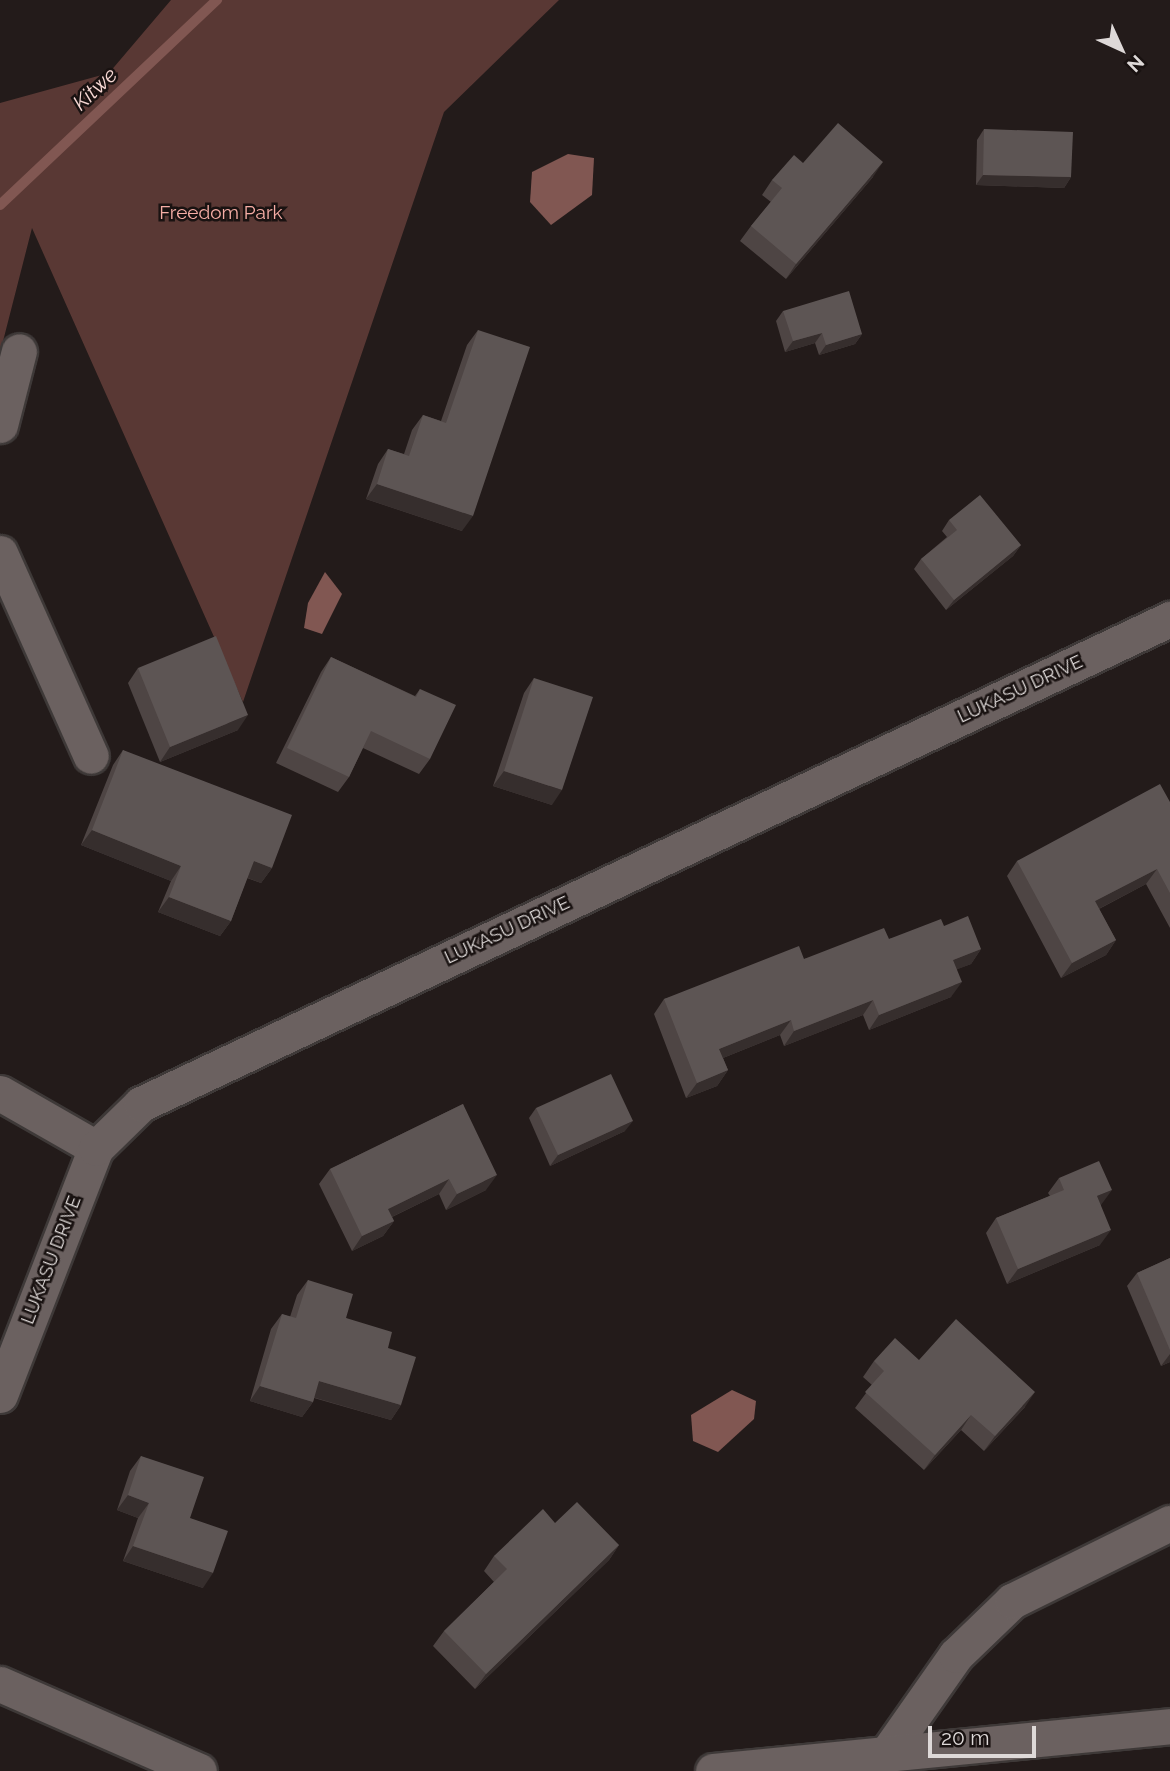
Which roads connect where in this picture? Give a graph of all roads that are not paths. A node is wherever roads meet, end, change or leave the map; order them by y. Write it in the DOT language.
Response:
graph roads {
  1 [pos="19,351"];
  2 [pos="0,425"];
  3 [pos="0,553"];
  4 [pos="1170,619"];
  5 [pos="91,756"];
  6 [pos="0,1093"];
  7 [pos="96,1148"];
  8 [pos="0,1395"];
  9 [pos="1170,1522"];
  10 [pos="0,1684"];
  11 [pos="1170,1727"];
  12 [pos="887,1752"];
  13 [pos="199,1771"];
  14 [pos="713,1771"];
  1 -- 2 [label="street"];
  3 -- 5 [label="street"];
  4 -- 7 [label="street, LUKASU DRIVE"];
  6 -- 7 [label="street"];
  7 -- 8 [label="street, LUKASU DRIVE"];
  9 -- 12 [label="street"];
  10 -- 13 [label="street"];
  11 -- 12 [label="street"];
  12 -- 14 [label="street"];
}
